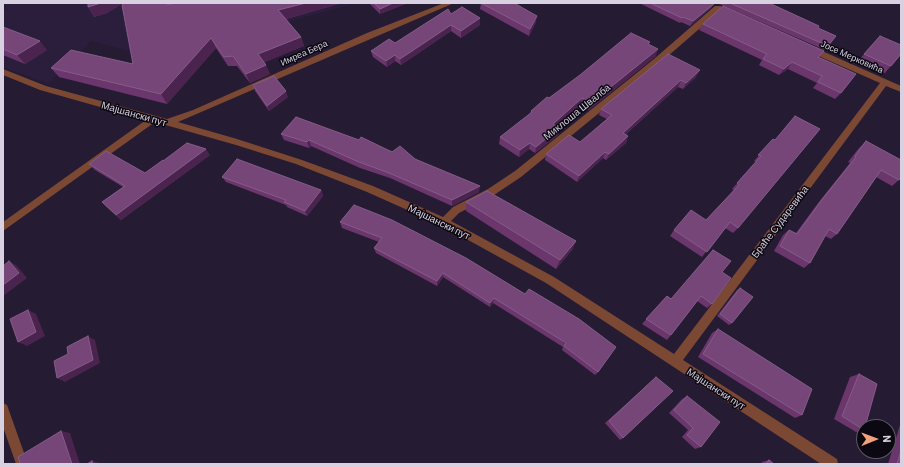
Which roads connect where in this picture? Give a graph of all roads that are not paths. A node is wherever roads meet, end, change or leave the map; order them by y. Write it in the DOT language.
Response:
graph roads {
  1 [pos="450,3"];
  2 [pos="708,3"];
  3 [pos="805,46"];
  4 [pos="3,72"];
  5 [pos="885,82"];
  6 [pos="901,89"];
  7 [pos="153,119"];
  8 [pos="167,123"];
  9 [pos="444,222"];
  10 [pos="3,227"];
  11 [pos="675,362"];
  12 [pos="3,409"];
  13 [pos="22,464"];
  14 [pos="832,464"];
  1 -- 8 [label="street, Имреа Бера"];
  2 -- 9 [label="street, Миклоша Швалба"];
  3 -- 5 [label="street, Јосе Мерковића"];
  4 -- 7 [label="street, Мајшански пут"];
  5 -- 6 [label="street, Јосе Мерковића"];
  5 -- 11 [label="street, Браће Сударевића"];
  7 -- 8 [label="street, Мајшански пут"];
  7 -- 10 [label="street"];
  8 -- 9 [label="street, Мајшански пут"];
  9 -- 11 [label="street, Мајшански пут"];
  11 -- 14 [label="street, Мајшански пут"];
  12 -- 13 [label="street"];
}
